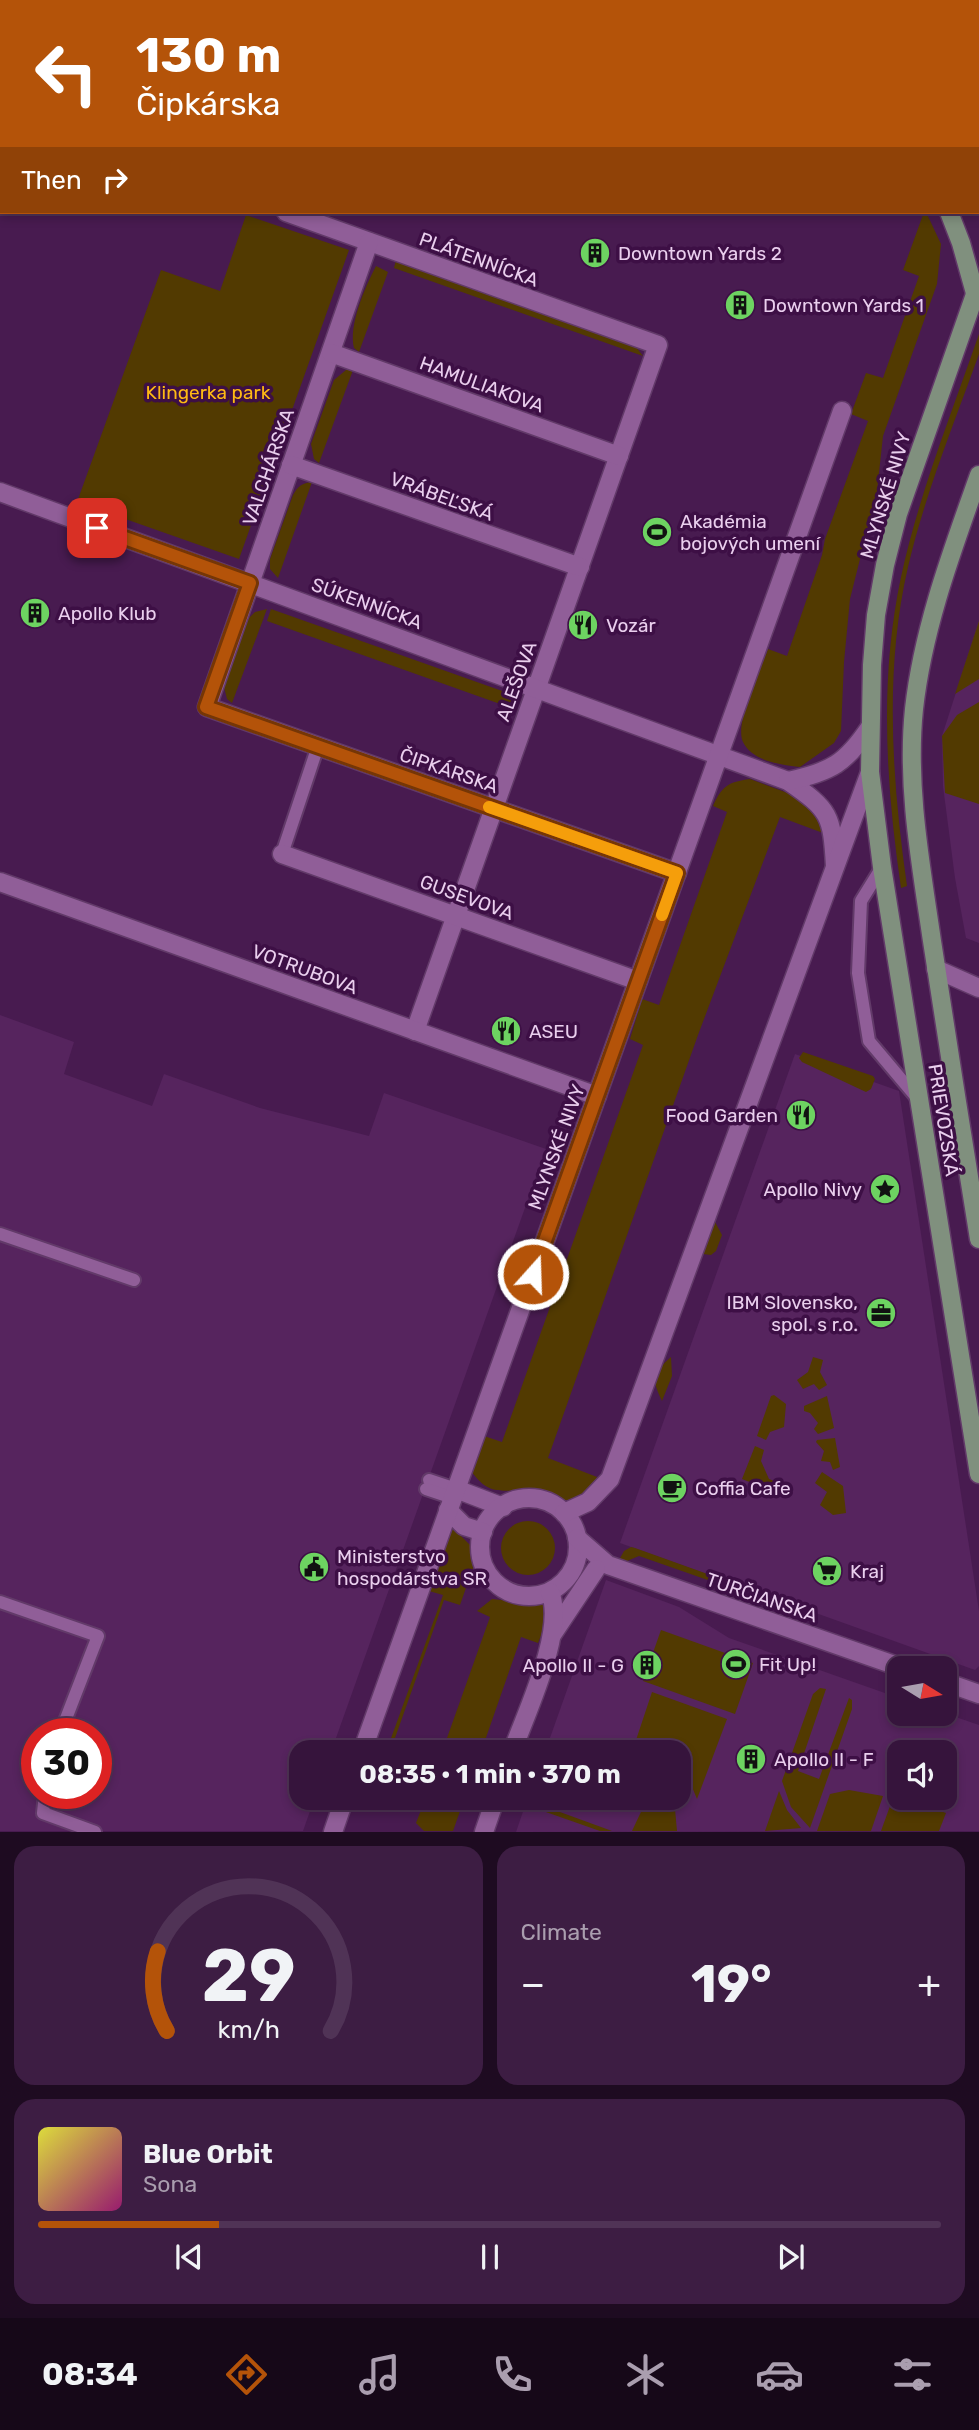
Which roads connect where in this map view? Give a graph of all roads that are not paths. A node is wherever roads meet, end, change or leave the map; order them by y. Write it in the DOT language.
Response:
graph roads {
  1 [pos="291,214"];
  2 [pos="950,214"];
  3 [pos="369,242"];
  4 [pos="977,288"];
  5 [pos="658,345"];
  6 [pos="331,352"];
  7 [pos="842,411"];
  8 [pos="619,456"];
  9 [pos="291,465"];
  10 [pos="979,475"];
  11 [pos="0,492"];
  12 [pos="580,567"];
  13 [pos="250,583"];
  14 [pos="537,687"];
  15 [pos="206,707"];
  16 [pos="870,727"];
  17 [pos="318,747"];
  18 [pos="719,754"];
  19 [pos="870,772"];
  20 [pos="788,781"];
  21 [pos="494,808"];
  22 [pos="282,854"];
  23 [pos="835,866"];
  24 [pos="882,867"];
  25 [pos="677,873"];
  26 [pos="0,882"];
  27 [pos="455,915"];
  28 [pos="936,969"];
  29 [pos="638,981"];
  30 [pos="979,988"];
  31 [pos="415,1031"];
  32 [pos="597,1096"];
  33 [pos="920,1101"];
  34 [pos="978,1229"];
  35 [pos="0,1234"];
  36 [pos="134,1280"];
  37 [pos="979,1474"];
  38 [pos="427,1484"];
  39 [pos="452,1499"];
  40 [pos="503,1507"];
  41 [pos="564,1513"];
  42 [pos="483,1532"];
  43 [pos="577,1538"];
  44 [pos="602,1567"];
  45 [pos="557,1587"];
  46 [pos="0,1602"];
  47 [pos="552,1635"];
  48 [pos="887,1663"];
  49 [pos="957,1686"];
  50 [pos="979,1694"];
  51 [pos="66,1718"];
  52 [pos="366,1740"];
  53 [pos="516,1740"];
  54 [pos="43,1809"];
  55 [pos="341,1810"];
  56 [pos="492,1810"];
  57 [pos="94,1832"];
  58 [pos="333,1832"];
  59 [pos="484,1832"];
  1 -- 3 [label="street, PLÁTENNÍCKA"];
  2 -- 4 [label="main road"];
  3 -- 5 [label="street, PLÁTENNÍCKA"];
  3 -- 6 [label="street, VALCHÁRSKA"];
  4 -- 16 [label="main road, MLYNSKÉ NIVY"];
  5 -- 8 [label="street, ALEŠOVA"];
  6 -- 8 [label="street, HAMULIAKOVA"];
  6 -- 9 [label="street, VALCHÁRSKA"];
  7 -- 18 [label="street, MLYNSKÉ NIVY"];
  8 -- 12 [label="street, ALEŠOVA"];
  9 -- 12 [label="street, VRÁBEĽSKÁ"];
  9 -- 13 [label="street, VALCHÁRSKA"];
  10 -- 28 [label="main road, PRIEVOZSKÁ"];
  11 -- 13 [label="street, SÚKENNÍCKA"];
  12 -- 14 [label="street, ALEŠOVA"];
  13 -- 14 [label="street, SÚKENNÍCKA"];
  13 -- 15 [label="street, VALCHÁRSKA"];
  14 -- 18 [label="street, SÚKENNÍCKA"];
  14 -- 21 [label="street, ALEŠOVA"];
  15 -- 17 [label="street, ČIPKÁRSKA"];
  16 -- 19 [label="main road, MLYNSKÉ NIVY"];
  16 -- 20 [label="street"];
  17 -- 21 [label="street, ČIPKÁRSKA"];
  17 -- 22 [label="lane"];
  18 -- 20 [label="street"];
  18 -- 25 [label="street, MLYNSKÉ NIVY"];
  19 -- 23 [label="street, MLYNSKÉ NIVY"];
  19 -- 24 [label="main road, PRIEVOZSKÁ"];
  20 -- 23 [label="street"];
  21 -- 25 [label="street, ČIPKÁRSKA"];
  21 -- 27 [label="street, ALEŠOVA"];
  22 -- 27 [label="street, GUSEVOVA"];
  23 -- 41 [label="street, MLYNSKÉ NIVY"];
  24 -- 33 [label="main road, PRIEVOZSKÁ"];
  24 -- 33 [label="lane"];
  25 -- 29 [label="street, MLYNSKÉ NIVY"];
  26 -- 31 [label="street, VOTRUBOVA"];
  27 -- 29 [label="street, GUSEVOVA"];
  27 -- 31 [label="street, ALEŠOVA"];
  28 -- 30 [label="street"];
  28 -- 34 [label="main road, PRIEVOZSKÁ"];
  29 -- 32 [label="street, MLYNSKÉ NIVY"];
  31 -- 32 [label="street, VOTRUBOVA"];
  32 -- 39 [label="street, MLYNSKÉ NIVY"];
  33 -- 37 [label="main road, PRIEVOZSKÁ"];
  35 -- 36 [label="lane"];
  38 -- 39 [label="lane"];
  39 -- 40 [label="street"];
  39 -- 42 [label="street"];
  39 -- 52 [label="street, MLYNSKÉ NIVY"];
  40 -- 41 [label="street"];
  40 -- 42 [label="street"];
  41 -- 43 [label="street"];
  42 -- 45 [label="street"];
  43 -- 44 [label="street, TURČIANSKA"];
  43 -- 45 [label="street"];
  44 -- 45 [label="street"];
  44 -- 47 [label="street"];
  44 -- 48 [label="street, TURČIANSKA"];
  45 -- 47 [label="street"];
  46 -- 51 [label="lane"];
  47 -- 53 [label="street"];
  49 -- 50 [label="street"];
  54 -- 57 [label="lane"];
  55 -- 58 [label="street"];
  56 -- 59 [label="street"];
}
